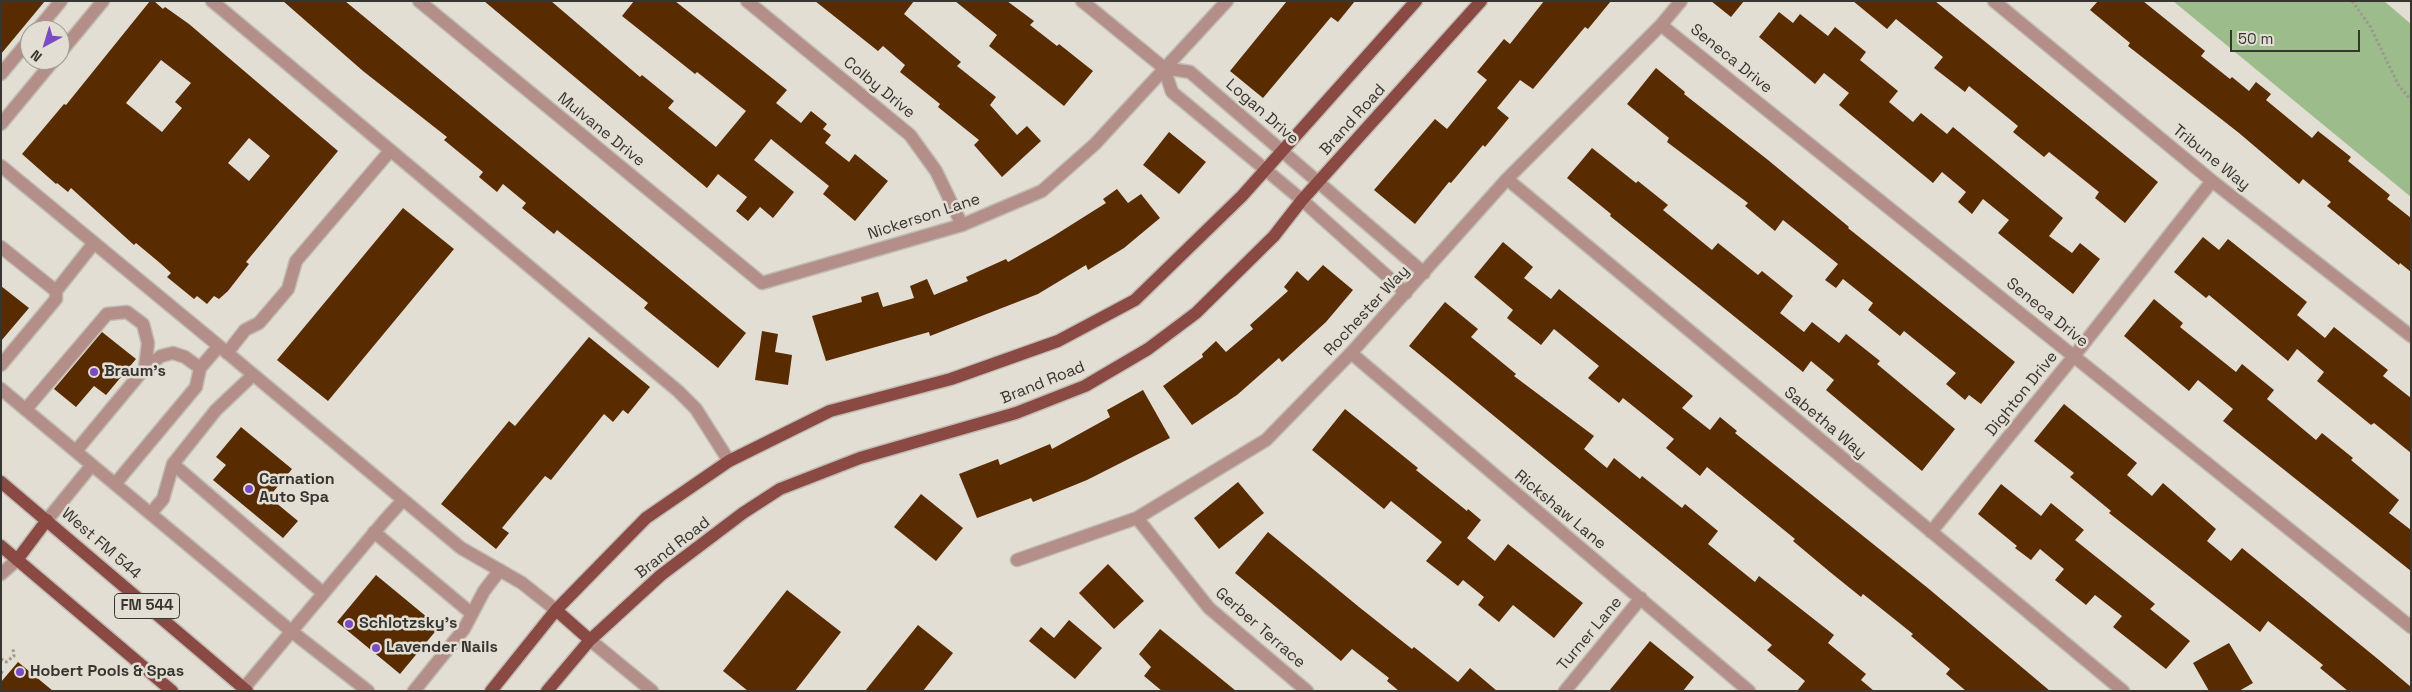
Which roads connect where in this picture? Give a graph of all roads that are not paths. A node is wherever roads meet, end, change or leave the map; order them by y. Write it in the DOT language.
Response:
graph roads {
  1 [pos="61,1"];
  2 [pos="103,1"];
  3 [pos="212,1"];
  4 [pos="419,1"];
  5 [pos="747,1"];
  6 [pos="1082,1"];
  7 [pos="1227,1"];
  8 [pos="1416,1"];
  9 [pos="1481,1"];
  10 [pos="1681,1"];
  11 [pos="1994,1"];
  12 [pos="45,20"];
  13 [pos="1661,25"];
  14 [pos="70,41"];
  15 [pos="20,51"];
  16 [pos="1164,68"];
  17 [pos="46,70"];
  18 [pos="1,74"];
  19 [pos="1,124"];
  20 [pos="390,151"];
  21 [pos="1282,151"];
  22 [pos="1,166"];
  23 [pos="1266,169"];
  24 [pos="1507,180"];
  25 [pos="2212,181"];
  26 [pos="1319,182"];
  27 [pos="1302,200"];
  28 [pos="962,225"];
  29 [pos="94,243"];
  30 [pos="1,247"];
  31 [pos="1424,273"];
  32 [pos="762,283"];
  33 [pos="56,291"];
  34 [pos="1406,293"];
  35 [pos="2411,336"];
  36 [pos="223,349"];
  37 [pos="1351,353"];
  38 [pos="2074,356"];
  39 [pos="1,365"];
  40 [pos="145,368"];
  41 [pos="200,368"];
  42 [pos="252,375"];
  43 [pos="1,389"];
  44 [pos="26,409"];
  45 [pos="76,451"];
  46 [pos="729,461"];
  47 [pos="173,464"];
  48 [pos="92,465"];
  49 [pos="1,482"];
  50 [pos="116,484"];
  51 [pos="403,500"];
  52 [pos="151,513"];
  53 [pos="1137,518"];
  54 [pos="47,520"];
  55 [pos="374,532"];
  56 [pos="1930,532"];
  57 [pos="1,546"];
  58 [pos="17,560"];
  59 [pos="1017,560"];
  60 [pos="500,570"];
  61 [pos="1,574"];
  62 [pos="323,593"];
  63 [pos="1641,598"];
  64 [pos="556,610"];
  65 [pos="471,613"];
  66 [pos="2411,627"];
  67 [pos="291,631"];
  68 [pos="590,640"];
  69 [pos="245,689"];
  70 [pos="172,691"];
  71 [pos="368,691"];
  72 [pos="414,691"];
  73 [pos="491,691"];
  74 [pos="547,691"];
  75 [pos="652,691"];
  76 [pos="1308,691"];
  77 [pos="1565,691"];
  78 [pos="1749,691"];
  79 [pos="2124,691"];
  1 -- 12 [label="street"];
  2 -- 14 [label="street"];
  3 -- 20 [label="street"];
  4 -- 32 [label="street, Mulvane Drive"];
  5 -- 28 [label="street, Colby Drive"];
  6 -- 16 [label="street"];
  7 -- 16 [label="street, Nickerson Lane"];
  8 -- 21 [label="main road, Brand Road"];
  9 -- 26 [label="main road, Brand Road"];
  10 -- 13 [label="street, Rochester Way"];
  11 -- 25 [label="street, Tribune Way"];
  13 -- 24 [label="street, Rochester Way"];
  13 -- 38 [label="street, Seneca Drive"];
  15 -- 18 [label="street"];
  16 -- 21 [label="street, Logan Drive"];
  16 -- 23 [label="street"];
  16 -- 28 [label="street, Nickerson Lane"];
  17 -- 19 [label="street"];
  20 -- 36 [label="street"];
  20 -- 46 [label="street"];
  21 -- 23 [label="main road, Brand Road"];
  21 -- 26 [label="street, Logan Drive"];
  22 -- 29 [label="street"];
  23 -- 27 [label="street"];
  23 -- 46 [label="main road, Brand Road"];
  24 -- 31 [label="street, Rochester Way"];
  24 -- 56 [label="street, Sabetha Way"];
  25 -- 35 [label="street, Tribune Way"];
  25 -- 38 [label="street, Dighton Drive"];
  26 -- 27 [label="main road, Brand Road"];
  26 -- 31 [label="street, Logan Drive"];
  27 -- 34 [label="street"];
  27 -- 68 [label="main road, Brand Road"];
  28 -- 32 [label="street, Nickerson Lane"];
  29 -- 33 [label="street"];
  29 -- 36 [label="street"];
  30 -- 33 [label="street"];
  31 -- 34 [label="street, Rochester Way"];
  33 -- 39 [label="street"];
  34 -- 37 [label="street, Rochester Way"];
  36 -- 41 [label="street"];
  36 -- 42 [label="street"];
  37 -- 53 [label="street, Rochester Way"];
  37 -- 63 [label="street, Rickshaw Lane"];
  38 -- 56 [label="street, Dighton Drive"];
  38 -- 66 [label="street, Seneca Drive"];
  40 -- 41 [label="street"];
  40 -- 44 [label="street"];
  40 -- 45 [label="street"];
  41 -- 50 [label="street"];
  42 -- 47 [label="street"];
  42 -- 51 [label="street"];
  43 -- 44 [label="street"];
  44 -- 45 [label="street"];
  45 -- 48 [label="street"];
  46 -- 64 [label="main road, Brand Road"];
  47 -- 52 [label="street"];
  47 -- 62 [label="street"];
  48 -- 50 [label="street"];
  48 -- 54 [label="street"];
  49 -- 54 [label="main road, West FM 544 / FM 544"];
  50 -- 52 [label="street"];
  51 -- 55 [label="street"];
  51 -- 60 [label="street"];
  52 -- 67 [label="street"];
  53 -- 59 [label="street, Rochester Way"];
  53 -- 76 [label="street, Gerber Terrace"];
  54 -- 58 [label="main road"];
  54 -- 69 [label="main road, West FM 544 / FM 544"];
  55 -- 62 [label="street"];
  55 -- 65 [label="street"];
  56 -- 79 [label="street, Sabetha Way"];
  57 -- 58 [label="main road, FM 544"];
  58 -- 61 [label="street"];
  58 -- 70 [label="main road, FM 544"];
  60 -- 64 [label="street"];
  60 -- 65 [label="street"];
  62 -- 67 [label="street"];
  63 -- 77 [label="street, Turner Lane"];
  63 -- 78 [label="street, Rickshaw Lane"];
  64 -- 68 [label="main road"];
  64 -- 73 [label="main road, Brand Road"];
  65 -- 72 [label="street"];
  67 -- 69 [label="street"];
  67 -- 71 [label="street"];
  68 -- 74 [label="main road, Brand Road"];
  68 -- 75 [label="street"];
}
